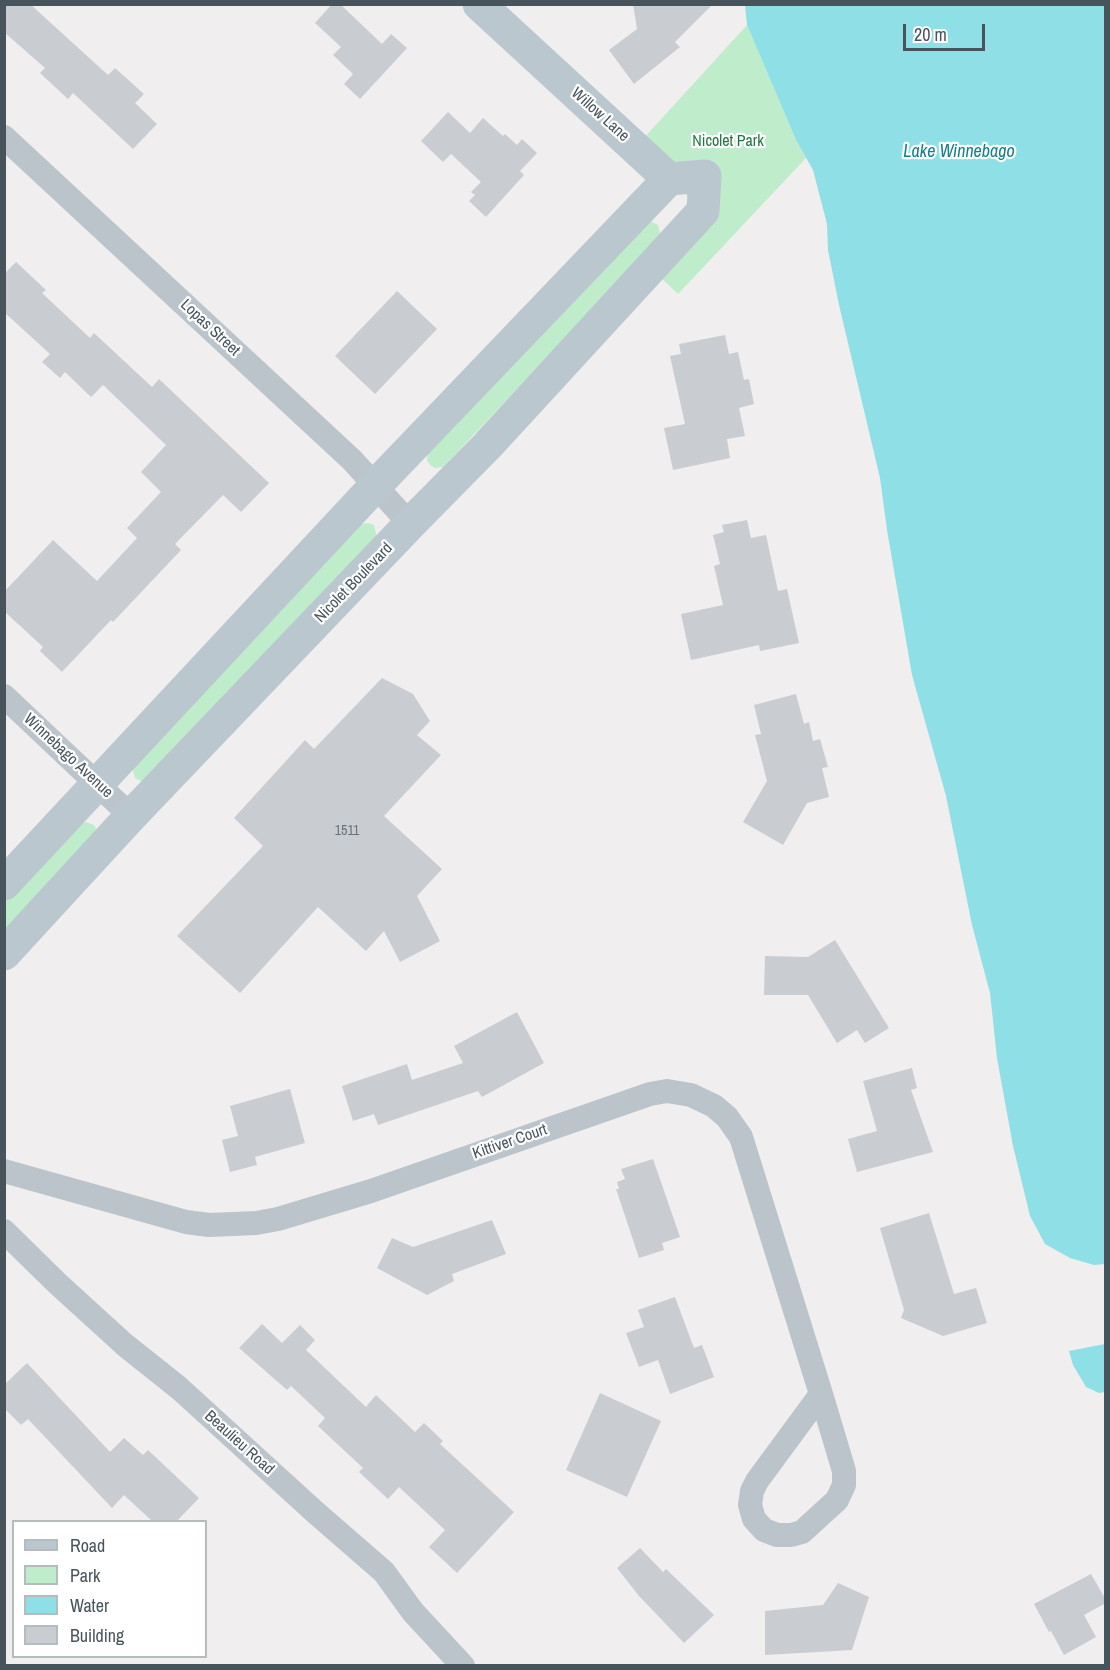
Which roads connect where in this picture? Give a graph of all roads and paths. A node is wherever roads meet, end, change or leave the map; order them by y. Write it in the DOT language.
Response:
graph roads {
  1 [pos="479,4"];
  2 [pos="4,137"];
  3 [pos="669,179"];
  4 [pos="376,485"];
  5 [pos="410,524"];
  6 [pos="4,696"];
  7 [pos="99,785"];
  8 [pos="131,816"];
  9 [pos="4,884"];
  10 [pos="4,954"];
  11 [pos="4,1171"];
  12 [pos="4,1231"];
  13 [pos="821,1394"];
  14 [pos="463,1665"];
  1 -- 3 [label="street, Willow Lane"];
  2 -- 4 [label="street, Lopas Street"];
  3 -- 4 [label="street"];
  3 -- 5 [label="street, Nicolet Boulevard"];
  4 -- 5 [label="street, Lopas Street"];
  4 -- 7 [label="street"];
  5 -- 8 [label="street, Nicolet Boulevard"];
  6 -- 7 [label="street, Winnebago Avenue"];
  7 -- 8 [label="street, Winnebago Avenue"];
  7 -- 9 [label="street"];
  8 -- 10 [label="street, Nicolet Boulevard"];
  11 -- 13 [label="street, Kittiver Court"];
  12 -- 14 [label="street, Beaulieu Road"];
  13 -- 13 [label="street, Kittiver Court"];
}
